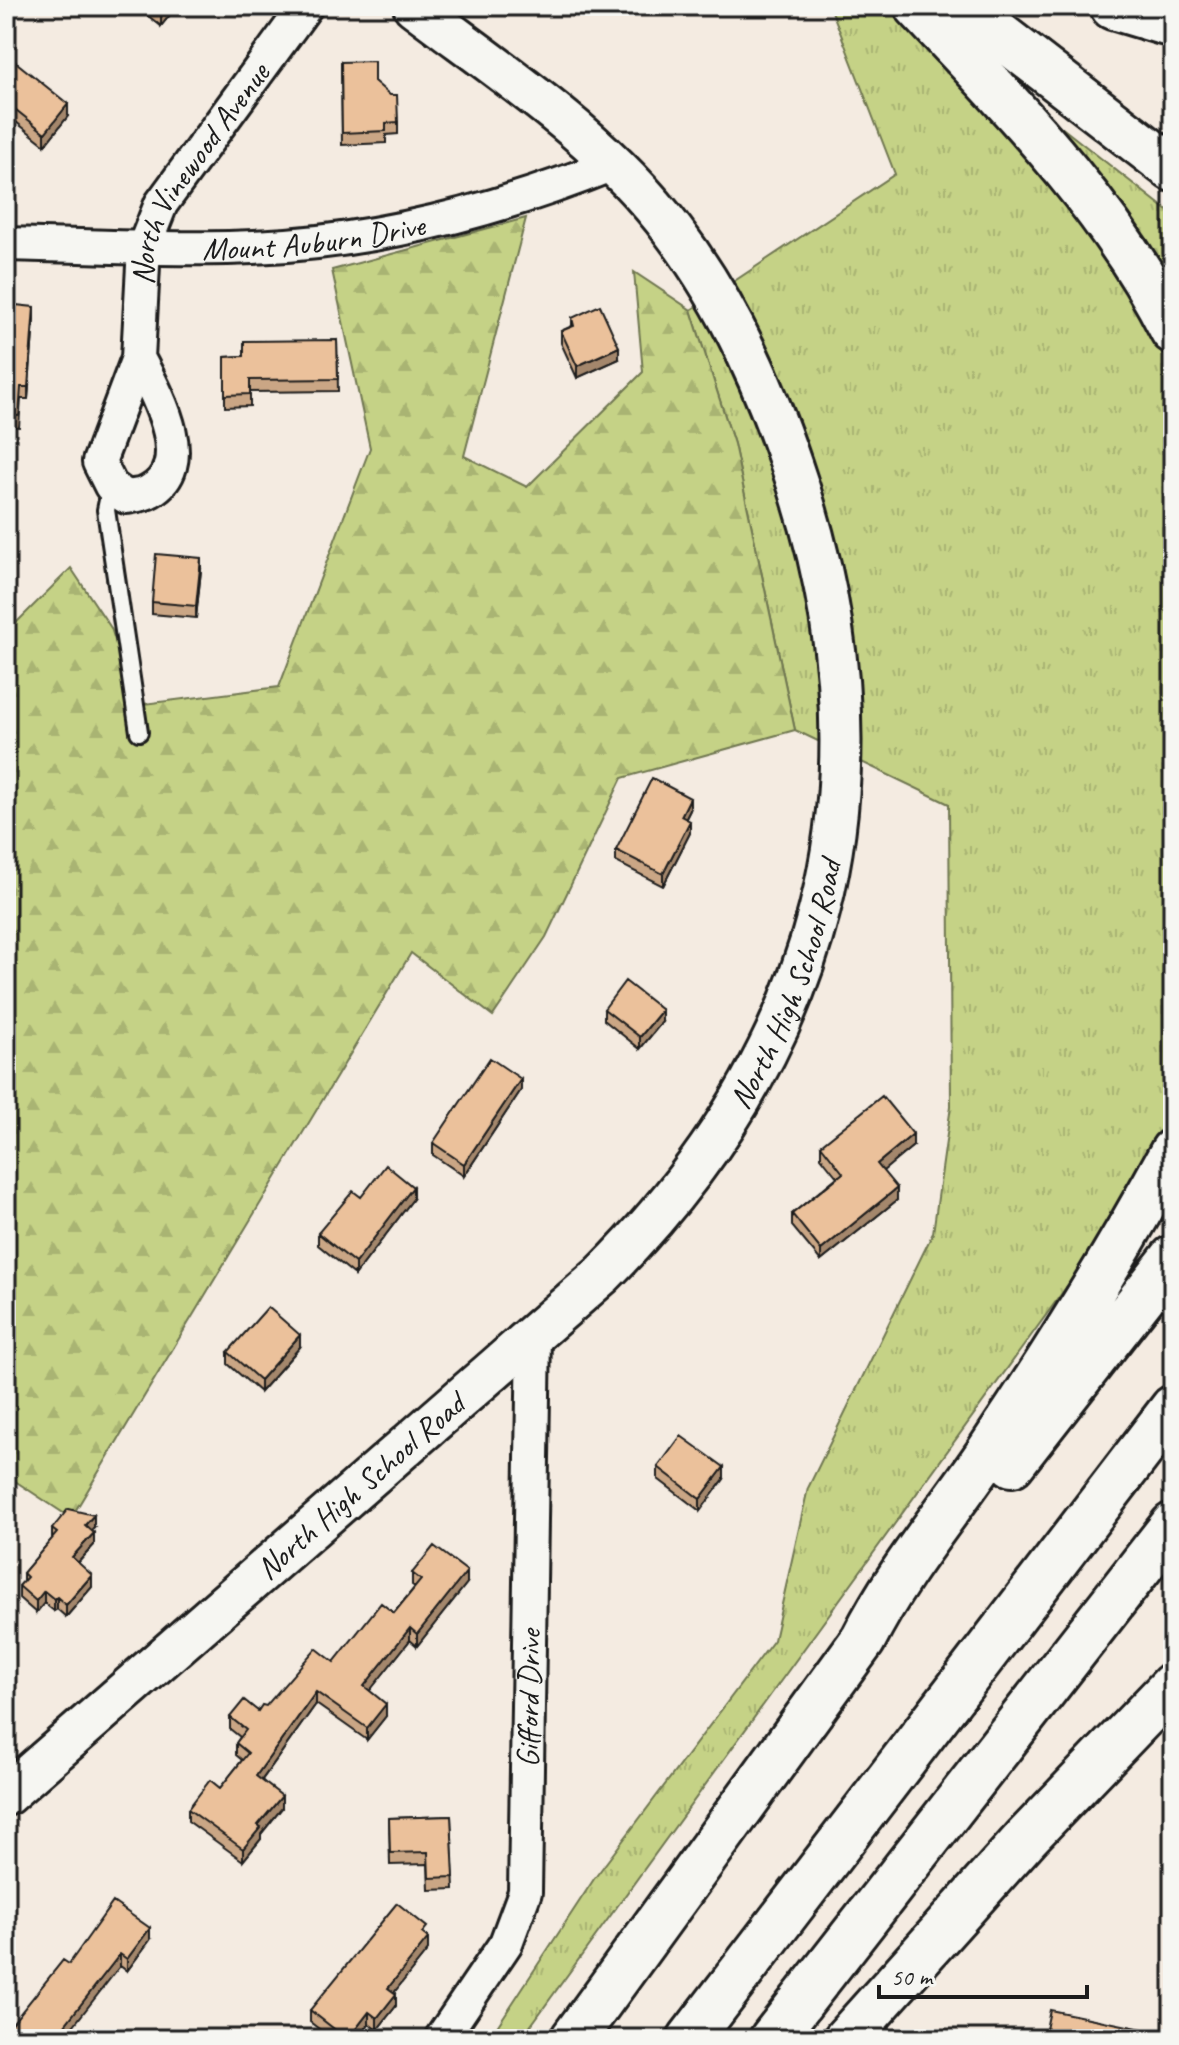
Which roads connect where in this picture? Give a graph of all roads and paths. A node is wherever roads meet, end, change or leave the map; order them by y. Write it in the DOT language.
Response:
graph roads {
  1 [pos="306,6"];
  2 [pos="414,6"];
  3 [pos="917,6"];
  4 [pos="962,6"];
  5 [pos="1112,6"];
  6 [pos="1173,25"];
  7 [pos="1173,49"];
  8 [pos="613,164"];
  9 [pos="1173,169"];
  10 [pos="6,244"];
  11 [pos="144,247"];
  12 [pos="1173,331"];
  13 [pos="138,358"];
  14 [pos="111,486"];
  15 [pos="139,732"];
  16 [pos="1173,1151"];
  17 [pos="1173,1258"];
  18 [pos="534,1334"];
  19 [pos="1173,1408"];
  20 [pos="1173,1525"];
  21 [pos="863,1640"];
  22 [pos="1173,1685"];
  23 [pos="6,1795"];
  24 [pos="441,2039"];
  25 [pos="573,2039"];
  26 [pos="690,2039"];
  27 [pos="772,2039"];
  28 [pos="846,2039"];
  1 -- 11 [label="street, North Vinewood Avenue"];
  2 -- 8 [label="street, North High School Road"];
  3 -- 12 [label="main road"];
  4 -- 9 [label="main road"];
  5 -- 6 [label="main road"];
  5 -- 7 [label="main road"];
  8 -- 11 [label="street, Mount Auburn Drive"];
  8 -- 18 [label="street, North High School Road"];
  10 -- 11 [label="street, Mount Auburn Drive"];
  11 -- 13 [label="street, North Vinewood Avenue"];
  13 -- 14 [label="street, North Vinewood Avenue"];
  13 -- 14 [label="street, North Vinewood Avenue"];
  14 -- 15 [label="lane"];
  16 -- 21 [label="main road"];
  17 -- 21 [label="main road"];
  18 -- 23 [label="street, North High School Road"];
  18 -- 24 [label="street, Gifford Drive"];
  19 -- 26 [label="main road"];
  20 -- 27 [label="main road"];
  21 -- 25 [label="main road"];
  22 -- 28 [label="main road"];
}
